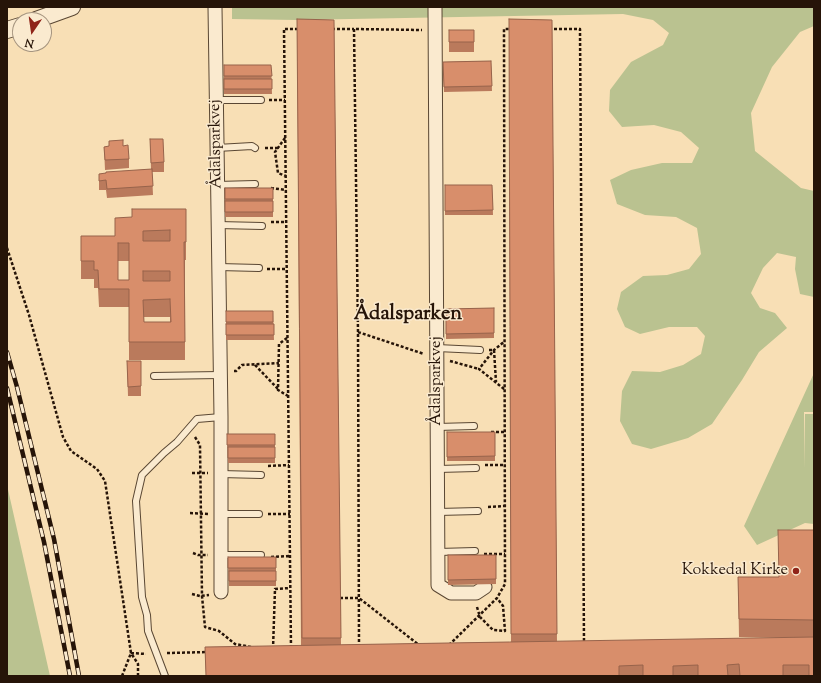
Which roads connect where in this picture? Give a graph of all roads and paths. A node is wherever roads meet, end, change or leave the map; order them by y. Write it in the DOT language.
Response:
graph roads {
  1 [pos="72,7"];
  2 [pos="215,7"];
  3 [pos="436,7"];
  4 [pos="52,14"];
  5 [pos="308,29"];
  6 [pos="331,29"];
  7 [pos="354,29"];
  8 [pos="216,100"];
  9 [pos="261,100"];
  10 [pos="285,100"];
  11 [pos="285,137"];
  12 [pos="217,148"];
  13 [pos="255,148"];
  14 [pos="286,176"];
  15 [pos="255,184"];
  16 [pos="217,185"];
  17 [pos="286,190"];
  18 [pos="218,225"];
  19 [pos="262,226"];
  20 [pos="7,248"];
  21 [pos="219,267"];
  22 [pos="259,268"];
  23 [pos="287,269"];
  24 [pos="358,332"];
  25 [pos="288,338"];
  26 [pos="505,341"];
  27 [pos="480,350"];
  28 [pos="494,350"];
  29 [pos="437,353"];
  30 [pos="279,363"];
  31 [pos="254,365"];
  32 [pos="479,369"];
  33 [pos="220,373"];
  34 [pos="154,376"];
  35 [pos="496,382"];
  36 [pos="505,389"];
  37 [pos="278,390"];
  38 [pos="288,396"];
  39 [pos="221,417"];
  40 [pos="474,426"];
  41 [pos="437,427"];
  42 [pos="505,432"];
  43 [pos="289,465"];
  44 [pos="505,465"];
  45 [pos="476,468"];
  46 [pos="438,469"];
  47 [pos="221,474"];
  48 [pos="261,475"];
  49 [pos="505,506"];
  50 [pos="478,511"];
  51 [pos="438,512"];
  52 [pos="221,514"];
  53 [pos="259,514"];
  54 [pos="290,514"];
  55 [pos="475,551"];
  56 [pos="438,552"];
  57 [pos="505,554"];
  58 [pos="221,555"];
  59 [pos="261,555"];
  60 [pos="290,556"];
  61 [pos="485,587"];
  62 [pos="290,588"];
  63 [pos="221,592"];
  64 [pos="472,593"];
  65 [pos="340,598"];
  66 [pos="424,649"];
  67 [pos="291,650"];
  68 [pos="273,651"];
  69 [pos="210,652"];
  70 [pos="131,653"];
  71 [pos="156,653"];
  72 [pos="122,676"];
  73 [pos="138,676"];
  74 [pos="165,676"];
  1 -- 4 [label="street"];
  2 -- 8 [label="street, Ådalsparkvej"];
  3 -- 29 [label="street, Ådalsparkvej"];
  5 -- 10 [label="path"];
  6 -- 7 [label="path"];
  8 -- 9 [label="lane"];
  8 -- 12 [label="street, Ådalsparkvej"];
  9 -- 10 [label="path"];
  10 -- 11 [label="path"];
  11 -- 14 [label="path"];
  11 -- 14 [label="path"];
  12 -- 13 [label="lane"];
  12 -- 16 [label="street, Ådalsparkvej"];
  14 -- 17 [label="path"];
  15 -- 16 [label="lane"];
  15 -- 17 [label="path"];
  16 -- 18 [label="street, Ådalsparkvej"];
  17 -- 23 [label="path"];
  18 -- 19 [label="lane"];
  18 -- 21 [label="street, Ådalsparkvej"];
  20 -- 70 [label="path"];
  21 -- 22 [label="lane"];
  21 -- 33 [label="street, Ådalsparkvej"];
  22 -- 23 [label="path"];
  23 -- 25 [label="path"];
  24 -- 29 [label="path"];
  25 -- 30 [label="path"];
  25 -- 38 [label="path"];
  26 -- 28 [label="path"];
  27 -- 28 [label="path"];
  27 -- 29 [label="lane"];
  28 -- 32 [label="path"];
  28 -- 35 [label="path"];
  29 -- 32 [label="path"];
  29 -- 41 [label="street, Ådalsparkvej"];
  30 -- 31 [label="path"];
  30 -- 37 [label="path"];
  31 -- 33 [label="path"];
  31 -- 37 [label="path"];
  32 -- 35 [label="path"];
  33 -- 34 [label="lane"];
  33 -- 39 [label="street, Ådalsparkvej"];
  35 -- 36 [label="path"];
  37 -- 38 [label="path"];
  38 -- 43 [label="path"];
  39 -- 47 [label="street, Ådalsparkvej"];
  39 -- 71 [label="lane"];
  40 -- 41 [label="lane"];
  40 -- 42 [label="path"];
  41 -- 46 [label="street, Ådalsparkvej"];
  43 -- 48 [label="path"];
  43 -- 54 [label="path"];
  44 -- 45 [label="path"];
  45 -- 46 [label="lane"];
  46 -- 51 [label="street, Ådalsparkvej"];
  47 -- 48 [label="lane"];
  47 -- 52 [label="street, Ådalsparkvej"];
  49 -- 50 [label="path"];
  50 -- 51 [label="lane"];
  51 -- 56 [label="street, Ådalsparkvej"];
  52 -- 53 [label="lane"];
  52 -- 58 [label="street, Ådalsparkvej"];
  53 -- 54 [label="path"];
  54 -- 60 [label="path"];
  55 -- 56 [label="lane"];
  55 -- 57 [label="path"];
  56 -- 64 [label="street, Ådalsparkvej"];
  58 -- 59 [label="lane"];
  58 -- 63 [label="street, Ådalsparkvej"];
  59 -- 60 [label="path"];
  60 -- 62 [label="path"];
  61 -- 64 [label="street, Ådalsparkvej"];
  61 -- 64 [label="path"];
  62 -- 67 [label="path"];
  62 -- 68 [label="path"];
  65 -- 66 [label="path"];
  69 -- 71 [label="path"];
  70 -- 71 [label="path"];
  70 -- 72 [label="path"];
  70 -- 73 [label="path"];
  71 -- 74 [label="lane"];
}
